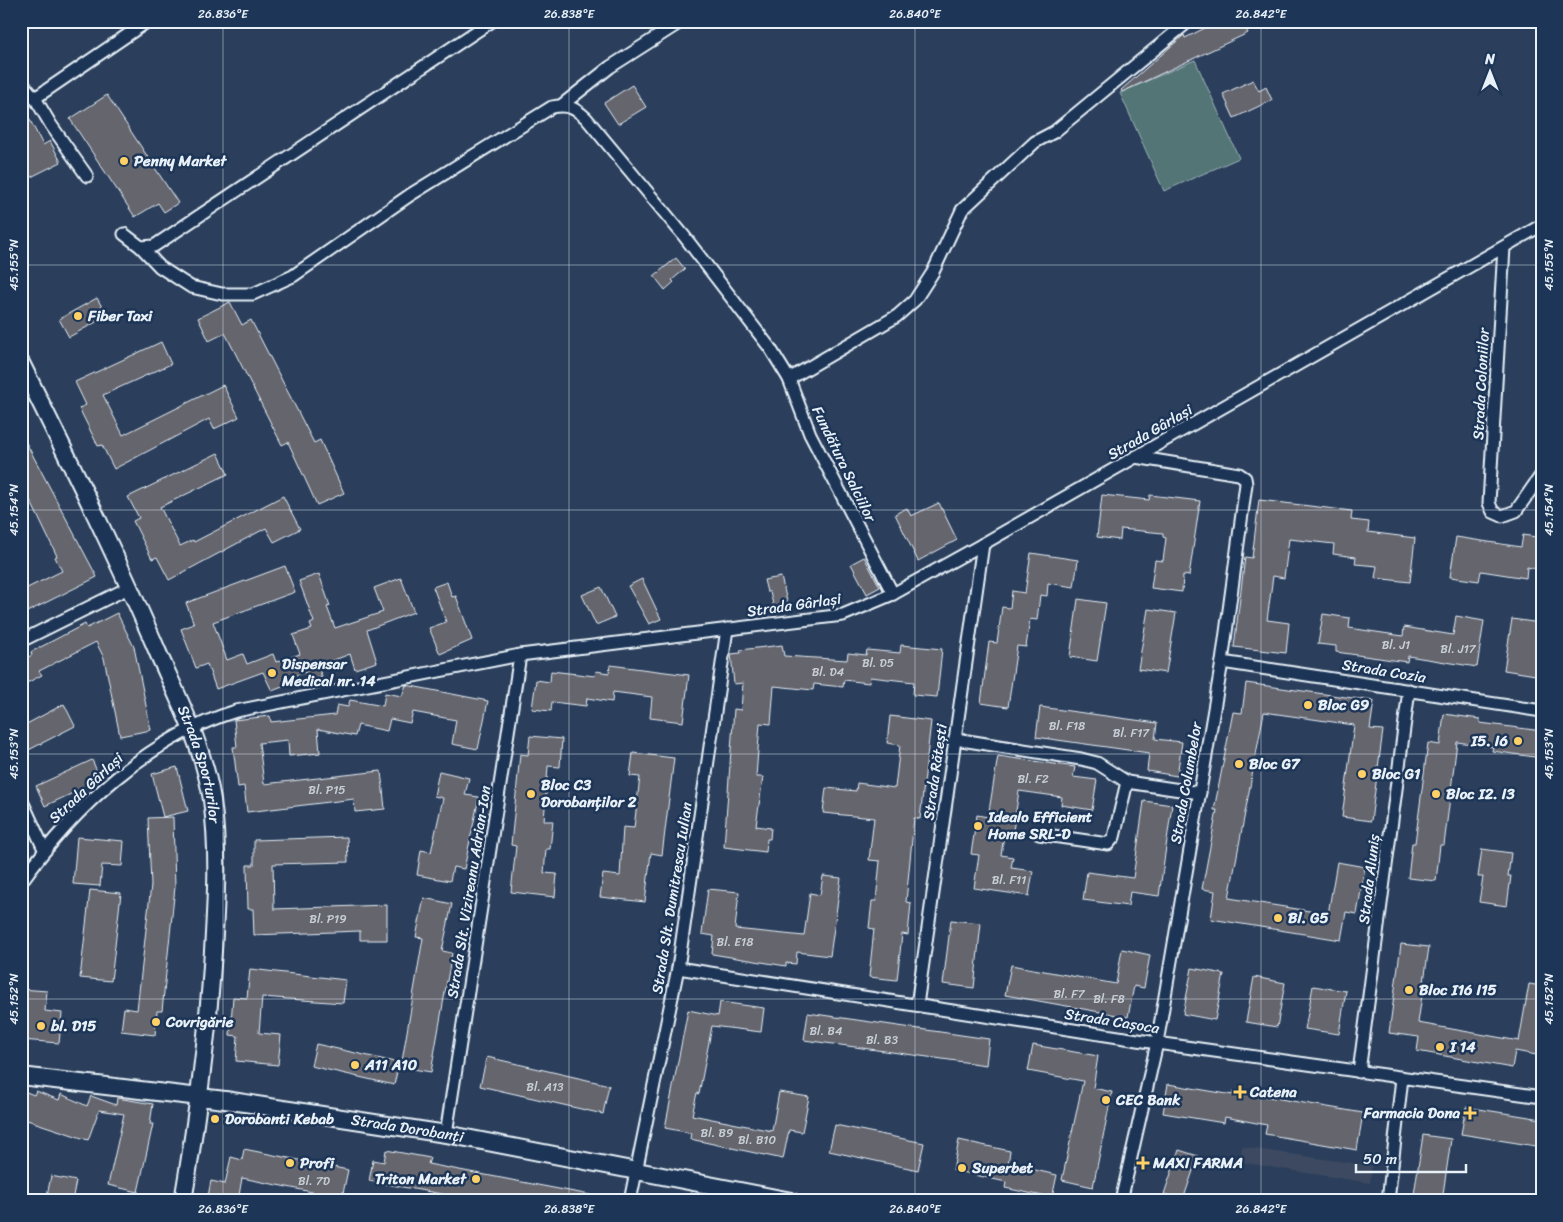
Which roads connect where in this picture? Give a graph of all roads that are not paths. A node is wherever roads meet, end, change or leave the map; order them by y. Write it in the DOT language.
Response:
graph roads {
  1 [pos="148,21"];
  2 [pos="492,21"];
  3 [pos="682,21"];
  4 [pos="1189,21"];
  5 [pos="21,82"];
  6 [pos="36,98"];
  7 [pos="562,105"];
  8 [pos="87,176"];
  9 [pos="1542,225"];
  10 [pos="124,234"];
  11 [pos="1504,246"];
  12 [pos="141,247"];
  13 [pos="21,363"];
  14 [pos="789,379"];
  15 [pos="1135,457"];
  16 [pos="1542,474"];
  17 [pos="983,544"];
  18 [pos="130,588"];
  19 [pos="893,594"];
  20 [pos="727,629"];
  21 [pos="21,641"];
  22 [pos="520,656"];
  23 [pos="1222,662"];
  24 [pos="1410,690"];
  25 [pos="1542,710"];
  26 [pos="191,727"];
  27 [pos="955,739"];
  28 [pos="1126,782"];
  29 [pos="1200,793"];
  30 [pos="21,799"];
  31 [pos="1039,834"];
  32 [pos="44,849"];
  33 [pos="21,882"];
  34 [pos="678,968"];
  35 [pos="917,1005"];
  36 [pos="1157,1043"];
  37 [pos="1359,1072"];
  38 [pos="21,1076"];
  39 [pos="1402,1078"];
  40 [pos="199,1097"];
  41 [pos="1542,1097"];
  42 [pos="446,1134"];
  43 [pos="637,1169"];
  44 [pos="183,1201"];
  45 [pos="630,1201"];
  46 [pos="791,1201"];
  47 [pos="1121,1201"];
  48 [pos="1388,1201"];
  1 -- 6 [label="street"];
  2 -- 12 [label="street"];
  3 -- 7 [label="street"];
  4 -- 14 [label="street"];
  5 -- 6 [label="street"];
  6 -- 8 [label="street"];
  7 -- 12 [label="street"];
  7 -- 14 [label="street, Fundătura Salciilor"];
  9 -- 11 [label="street, Strada Gârlași"];
  10 -- 12 [label="street"];
  11 -- 15 [label="street, Strada Gârlași"];
  11 -- 16 [label="street, Strada Coloniilor"];
  13 -- 18 [label="main road, Strada Sporturilor"];
  14 -- 19 [label="street, Fundătura Salciilor"];
  15 -- 17 [label="street, Strada Gârlași"];
  15 -- 23 [label="street, Strada Columbelor"];
  17 -- 19 [label="street, Strada Gârlași"];
  17 -- 27 [label="street, Strada Rătești"];
  18 -- 21 [label="street"];
  18 -- 26 [label="main road, Strada Sporturilor"];
  19 -- 20 [label="street, Strada Gârlași"];
  20 -- 22 [label="street, Strada Gârlași"];
  20 -- 34 [label="street, Strada Slt. Dumitrescu Iulian"];
  22 -- 26 [label="street, Strada Gârlași"];
  22 -- 42 [label="street, Strada Slt. Vizireanu Adrian-Ion"];
  23 -- 24 [label="street, Strada Cozia"];
  23 -- 29 [label="street, Strada Columbelor"];
  24 -- 25 [label="street, Strada Cozia"];
  24 -- 37 [label="street, Strada Aluniș"];
  26 -- 32 [label="street, Strada Gârlași"];
  26 -- 40 [label="main road, Strada Sporturilor"];
  27 -- 28 [label="street"];
  27 -- 35 [label="street, Strada Rătești"];
  28 -- 29 [label="street"];
  28 -- 31 [label="street"];
  29 -- 36 [label="street, Strada Columbelor"];
  30 -- 32 [label="street"];
  32 -- 33 [label="street, Strada Gârlași"];
  34 -- 35 [label="street, Strada Cașoca"];
  34 -- 43 [label="street, Strada Slt. Dumitrescu Iulian"];
  35 -- 36 [label="street, Strada Cașoca"];
  36 -- 37 [label="street, Strada Cașoca"];
  36 -- 47 [label="street, Strada Columbelor"];
  37 -- 39 [label="street, Strada Cașoca"];
  38 -- 40 [label="main road, Strada Dorobanți"];
  39 -- 41 [label="street, Strada Cașoca"];
  39 -- 48 [label="street"];
  40 -- 42 [label="main road, Strada Dorobanți"];
  40 -- 44 [label="main road, Strada Sporturilor"];
  42 -- 43 [label="main road, Strada Dorobanți"];
  43 -- 45 [label="street, Strada Slt. Dumitrescu Iulian"];
  43 -- 46 [label="main road, Strada Dorobanți"];
}
